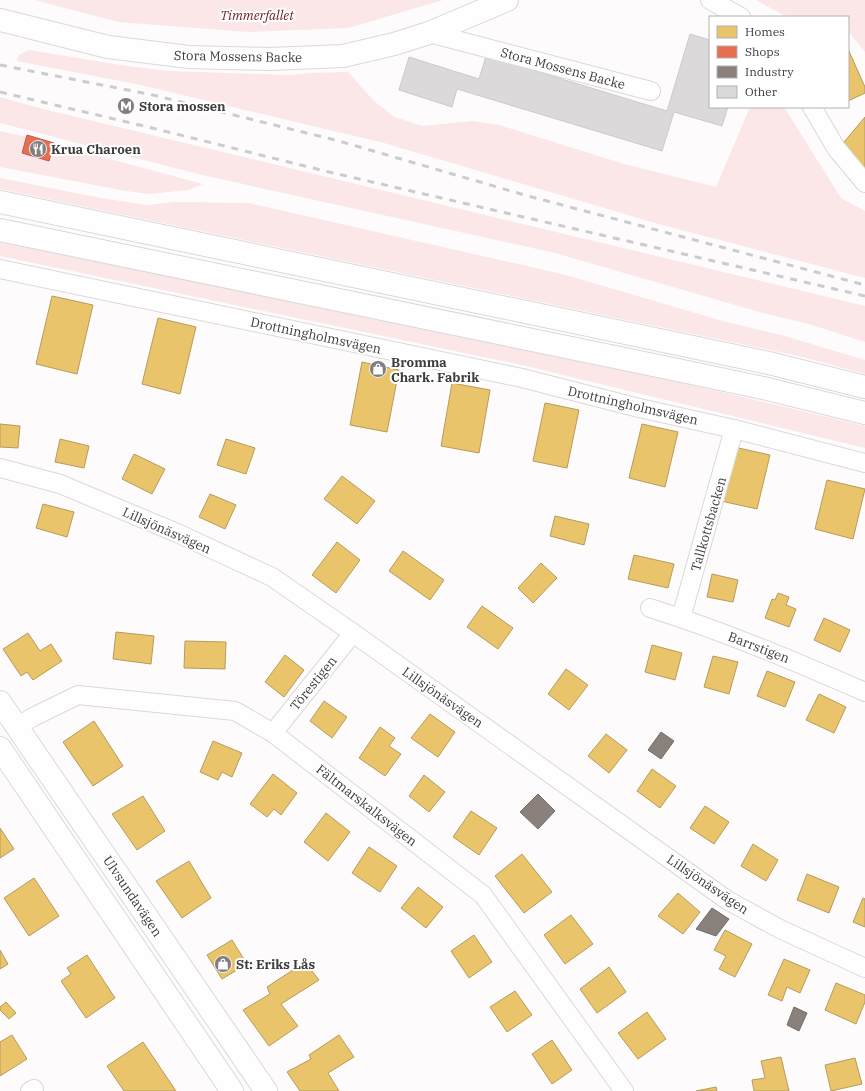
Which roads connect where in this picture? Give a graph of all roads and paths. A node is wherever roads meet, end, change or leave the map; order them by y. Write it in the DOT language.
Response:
graph roads {
  1 [pos="507,0"];
  2 [pos="710,0"];
  3 [pos="739,16"];
  4 [pos="0,20"];
  5 [pos="429,33"];
  6 [pos="651,91"];
  7 [pos="813,108"];
  8 [pos="865,183"];
  9 [pos="0,202"];
  10 [pos="0,230"];
  11 [pos="0,269"];
  12 [pos="865,387"];
  13 [pos="865,413"];
  14 [pos="734,429"];
  15 [pos="865,463"];
  16 [pos="0,468"];
  17 [pos="650,608"];
  18 [pos="682,618"];
  19 [pos="353,633"];
  20 [pos="865,692"];
  21 [pos="0,702"];
  22 [pos="18,726"];
  23 [pos="273,733"];
  24 [pos="0,748"];
  25 [pos="865,968"];
  26 [pos="232,1091"];
  27 [pos="266,1091"];
  28 [pos="624,1091"];
  1 -- 5 [label="main road, Stora Mossens Backe"];
  2 -- 3 [label="street"];
  4 -- 5 [label="main road, Stora Mossens Backe"];
  5 -- 6 [label="street, Stora Mossens Backe"];
  7 -- 8 [label="street"];
  9 -- 12 [label="main road"];
  10 -- 13 [label="main road"];
  11 -- 14 [label="street, Drottningholmsvägen"];
  14 -- 15 [label="street, Drottningholmsvägen"];
  14 -- 18 [label="street, Tallkottsbacken"];
  16 -- 19 [label="street, Lillsjönäsvägen"];
  17 -- 18 [label="street, Barrstigen"];
  18 -- 20 [label="street, Barrstigen"];
  19 -- 23 [label="street, Törestigen"];
  19 -- 25 [label="street, Lillsjönäsvägen"];
  21 -- 22 [label="main road, Ulvsundavägen"];
  22 -- 23 [label="street, Fältmarskalksvägen"];
  22 -- 27 [label="main road, Ulvsundavägen"];
  23 -- 28 [label="street, Fältmarskalksvägen"];
  24 -- 26 [label="main road"];
}
